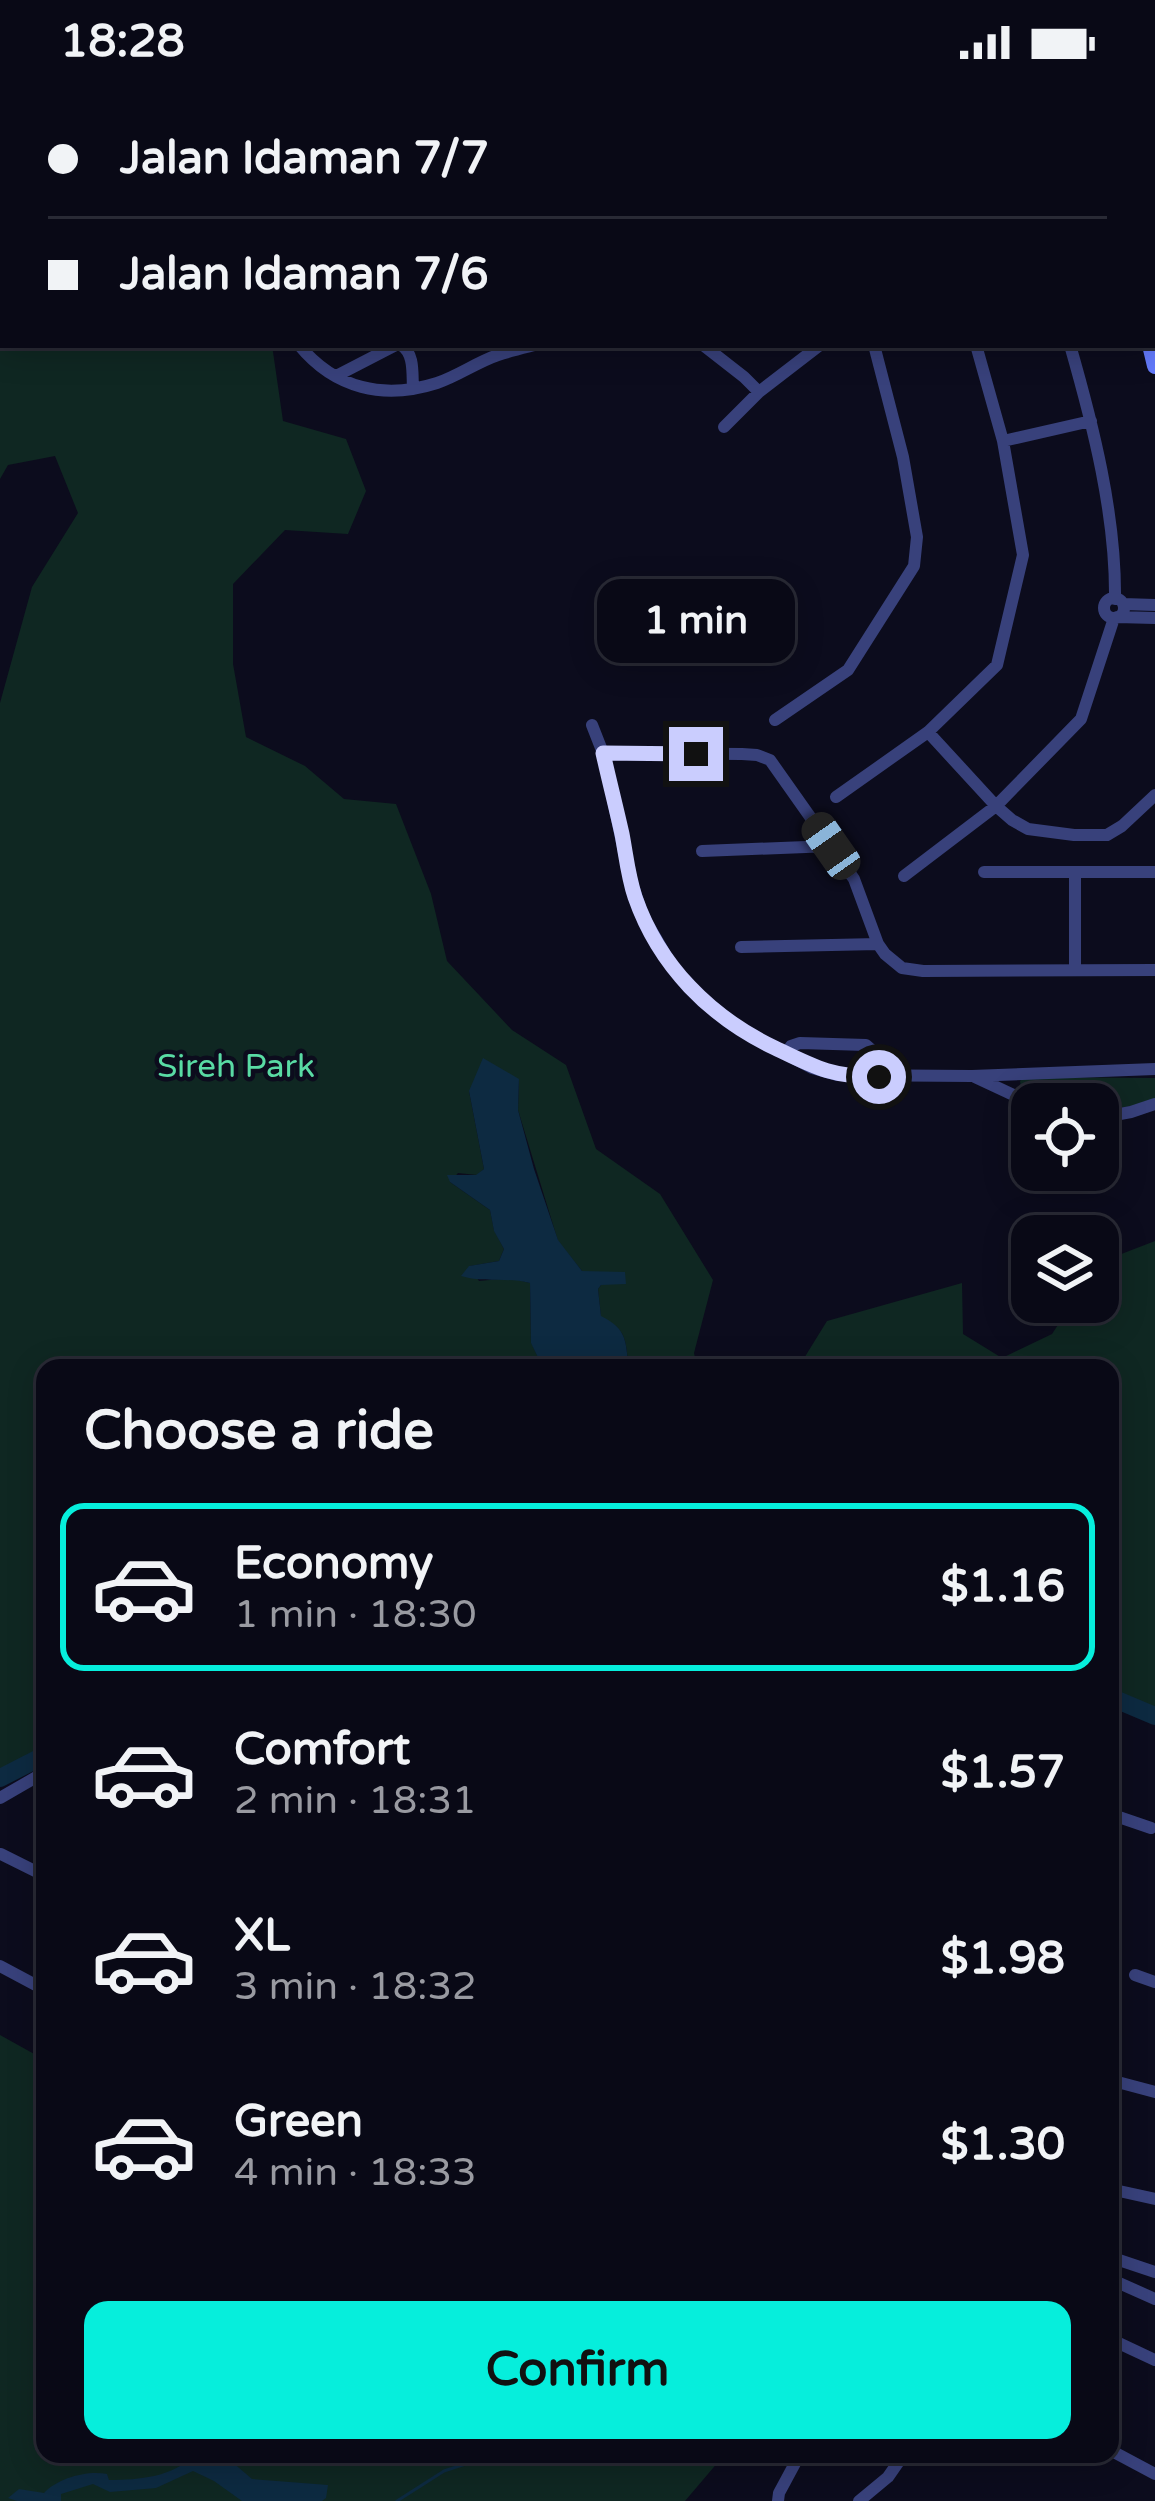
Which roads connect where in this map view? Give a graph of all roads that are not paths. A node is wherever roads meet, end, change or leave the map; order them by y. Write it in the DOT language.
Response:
graph roads {
  1 [pos="303,348"];
  2 [pos="393,348"];
  3 [pos="406,348"];
  4 [pos="523,348"];
  5 [pos="707,348"];
  6 [pos="816,348"];
  7 [pos="875,348"];
  8 [pos="977,348"];
  9 [pos="1071,348"];
  10 [pos="336,376"];
  11 [pos="413,389"];
  12 [pos="759,392"];
  13 [pos="1091,421"];
  14 [pos="724,427"];
  15 [pos="1003,441"];
  16 [pos="1155,605"];
  17 [pos="1117,609"];
  18 [pos="1155,618"];
  19 [pos="775,720"];
  20 [pos="592,725"];
  21 [pos="928,733"];
  22 [pos="603,753"];
  23 [pos="1155,795"];
  24 [pos="836,797"];
  25 [pos="996,806"];
  26 [pos="831,846"];
  27 [pos="702,851"];
  28 [pos="984,872"];
  29 [pos="1075,872"];
  30 [pos="1155,872"];
  31 [pos="904,876"];
  32 [pos="878,944"];
  33 [pos="741,947"];
  34 [pos="1075,970"];
  35 [pos="1155,970"];
  36 [pos="786,1053"];
  37 [pos="1155,1069"];
  38 [pos="1016,1074"];
  39 [pos="972,1076"];
  40 [pos="879,1077"];
  41 [pos="1014,1083"];
  42 [pos="1011,1096"];
  43 [pos="1155,1104"];
  44 [pos="1119,1114"];
  45 [pos="36,1777"];
  46 [pos="0,1798"];
  47 [pos="1119,1817"];
  48 [pos="1150,1828"];
  49 [pos="1,1854"];
  50 [pos="36,1872"];
  51 [pos="0,1966"];
  52 [pos="1135,1975"];
  53 [pos="1155,1982"];
  54 [pos="36,1985"];
  55 [pos="1119,2082"];
  56 [pos="1155,2092"];
  57 [pos="1119,2191"];
  58 [pos="1155,2199"];
  59 [pos="1119,2260"];
  60 [pos="1155,2272"];
  61 [pos="1119,2283"];
  62 [pos="1155,2299"];
  63 [pos="1119,2343"];
  64 [pos="1155,2360"];
  65 [pos="1119,2455"];
  66 [pos="795,2463"];
  67 [pos="897,2463"];
  68 [pos="1155,2474"];
  69 [pos="778,2501"];
  70 [pos="859,2501"];
  1 -- 10 [label="street"];
  2 -- 10 [label="street"];
  3 -- 11 [label="street"];
  4 -- 11 [label="street"];
  5 -- 12 [label="street"];
  6 -- 12 [label="street"];
  7 -- 19 [label="street"];
  8 -- 15 [label="street"];
  9 -- 13 [label="street"];
  10 -- 11 [label="street"];
  12 -- 14 [label="street"];
  13 -- 15 [label="street"];
  13 -- 17 [label="street"];
  15 -- 21 [label="street"];
  16 -- 17 [label="street"];
  17 -- 18 [label="street"];
  17 -- 25 [label="street"];
  20 -- 22 [label="street"];
  21 -- 24 [label="street"];
  21 -- 25 [label="street"];
  22 -- 26 [label="street"];
  22 -- 36 [label="street"];
  23 -- 25 [label="street"];
  25 -- 31 [label="street"];
  26 -- 27 [label="street"];
  26 -- 32 [label="street"];
  28 -- 29 [label="street"];
  29 -- 30 [label="street"];
  29 -- 34 [label="street"];
  32 -- 33 [label="street"];
  32 -- 34 [label="street"];
  34 -- 35 [label="street"];
  36 -- 40 [label="street"];
  36 -- 40 [label="street"];
  37 -- 38 [label="street"];
  38 -- 39 [label="street"];
  38 -- 41 [label="street"];
  39 -- 40 [label="street"];
  39 -- 42 [label="street"];
  43 -- 44 [label="street"];
  45 -- 46 [label="street"];
  47 -- 48 [label="street"];
  49 -- 50 [label="street"];
  51 -- 54 [label="street"];
  52 -- 53 [label="street"];
  55 -- 56 [label="street"];
  57 -- 58 [label="street"];
  59 -- 60 [label="street"];
  61 -- 62 [label="street"];
  63 -- 64 [label="street"];
  65 -- 68 [label="street"];
  66 -- 69 [label="street"];
  67 -- 70 [label="street"];
}
